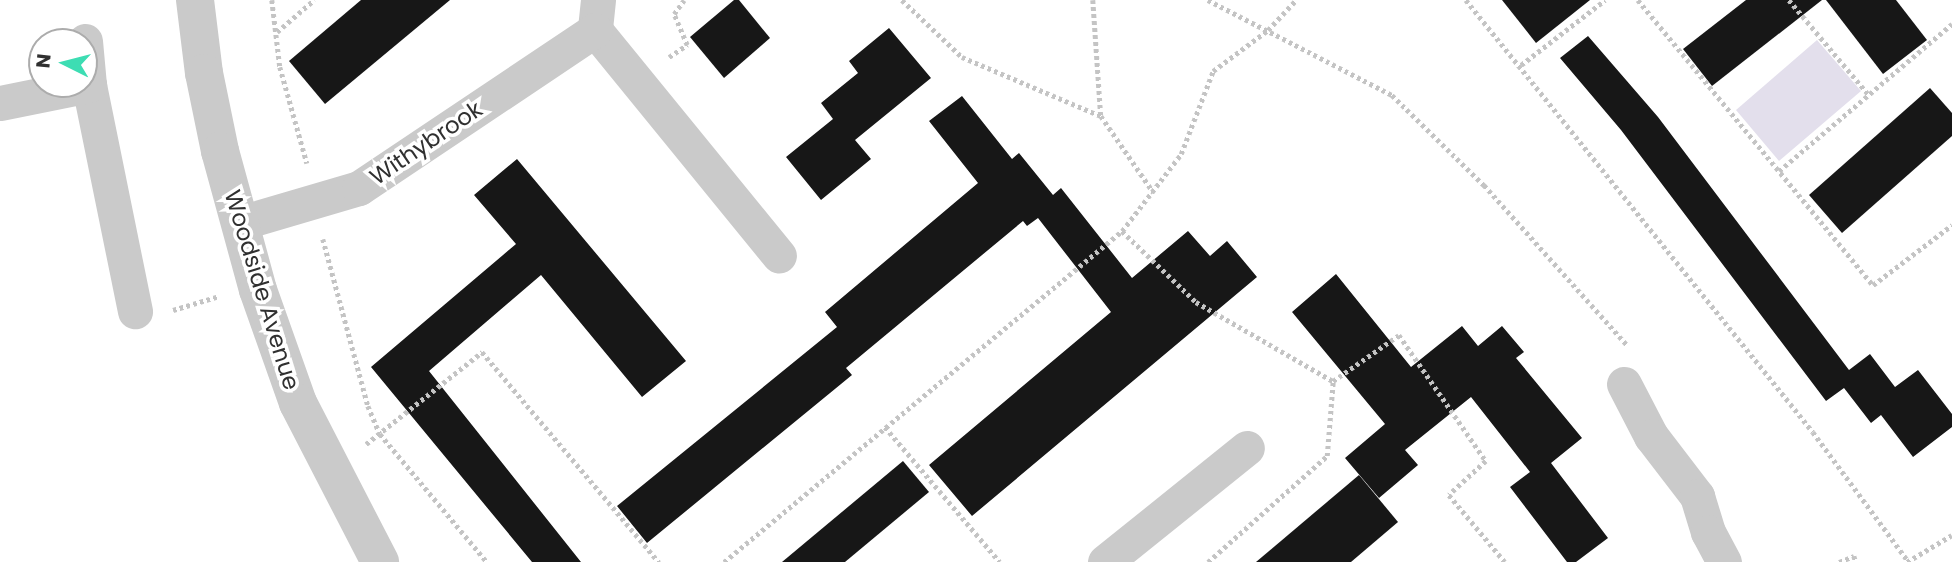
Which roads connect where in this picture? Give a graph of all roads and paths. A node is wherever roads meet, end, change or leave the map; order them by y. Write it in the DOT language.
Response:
graph roads {
  1 [pos="195,0"];
  2 [pos="272,0"];
  3 [pos="314,0"];
  4 [pos="684,0"];
  5 [pos="902,0"];
  6 [pos="1093,0"];
  7 [pos="1208,0"];
  8 [pos="1296,0"];
  9 [pos="1466,0"];
  10 [pos="1605,0"];
  11 [pos="1638,0"];
  12 [pos="1789,0"];
  13 [pos="597,15"];
  14 [pos="1952,24"];
  15 [pos="1268,30"];
  16 [pos="277,32"];
  17 [pos="1521,65"];
  18 [pos="636,80"];
  19 [pos="1869,95"];
  20 [pos="28,97"];
  21 [pos="92,98"];
  22 [pos="0,103"];
  23 [pos="1101,116"];
  24 [pos="1779,171"];
  25 [pos="309,174"];
  26 [pos="1154,193"];
  27 [pos="240,223"];
  28 [pos="319,224"];
  29 [pos="1952,225"];
  30 [pos="1122,231"];
  31 [pos="779,256"];
  32 [pos="221,295"];
  33 [pos="135,311"];
  34 [pos="1333,381"];
  35 [pos="1624,384"];
  36 [pos="885,427"];
  37 [pos="380,434"];
  38 [pos="361,447"];
  39 [pos="1247,448"];
  40 [pos="1952,535"];
  41 [pos="1113,560"];
  42 [pos="380,562"];
  43 [pos="486,562"];
  44 [pos="659,562"];
  45 [pos="724,562"];
  46 [pos="1000,562"];
  47 [pos="1208,562"];
  48 [pos="1506,562"];
  49 [pos="1724,562"];
  50 [pos="1839,562"];
  51 [pos="1856,562"];
  52 [pos="1907,562"];
  1 -- 27 [label="street, Woodside Avenue"];
  2 -- 16 [label="path"];
  3 -- 16 [label="path"];
  4 -- 18 [label="path"];
  5 -- 23 [label="path"];
  6 -- 23 [label="path"];
  7 -- 15 [label="path"];
  8 -- 15 [label="path"];
  9 -- 17 [label="path"];
  10 -- 17 [label="path"];
  11 -- 24 [label="path"];
  12 -- 19 [label="path"];
  13 -- 18 [label="street, Withybrook"];
  13 -- 27 [label="street, Withybrook"];
  14 -- 19 [label="path"];
  15 -- 26 [label="path"];
  15 -- 35 [label="path"];
  16 -- 25 [label="path"];
  17 -- 52 [label="path"];
  18 -- 31 [label="street, Withybrook"];
  19 -- 24 [label="path"];
  20 -- 22 [label="street"];
  21 -- 33 [label="street"];
  23 -- 26 [label="path"];
  24 -- 29 [label="path"];
  26 -- 30 [label="path"];
  27 -- 42 [label="street, Woodside Avenue"];
  28 -- 37 [label="path"];
  30 -- 34 [label="path"];
  30 -- 36 [label="path"];
  32 -- 33 [label="path"];
  34 -- 47 [label="path"];
  34 -- 48 [label="path"];
  35 -- 49 [label="street"];
  36 -- 45 [label="path"];
  36 -- 46 [label="path"];
  37 -- 38 [label="path"];
  37 -- 43 [label="path"];
  37 -- 44 [label="path"];
  39 -- 41 [label="street"];
  40 -- 52 [label="path"];
  50 -- 51 [label="path"];
}
